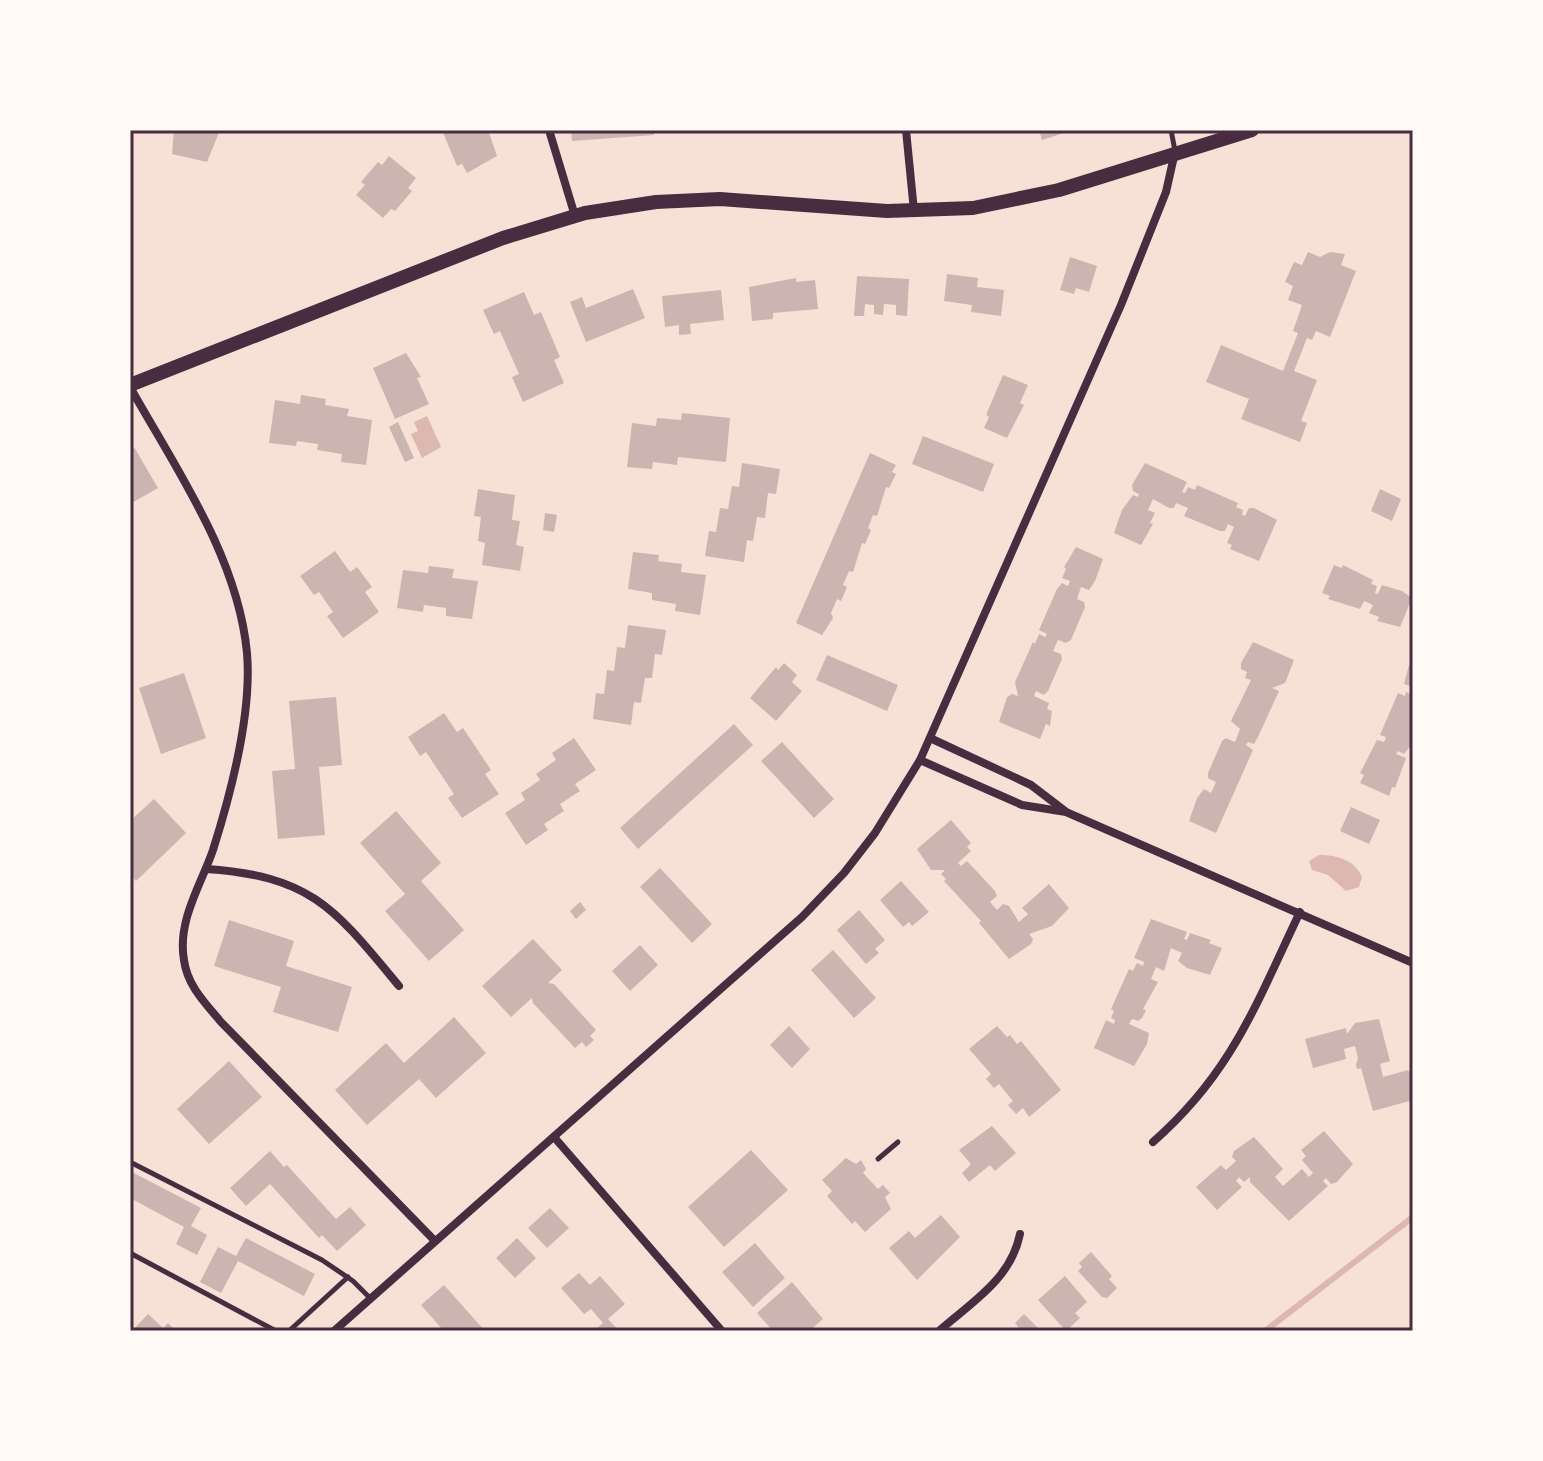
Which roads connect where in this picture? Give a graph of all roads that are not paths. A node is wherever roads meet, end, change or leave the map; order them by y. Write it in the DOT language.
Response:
graph roads {
  1 [pos="549,130"];
  2 [pos="906,130"];
  3 [pos="1171,130"];
  4 [pos="1252,130"];
  5 [pos="1175,152"];
  6 [pos="914,212"];
  7 [pos="575,216"];
  8 [pos="130,386"];
  9 [pos="930,738"];
  10 [pos="920,760"];
  11 [pos="1066,812"];
  12 [pos="206,869"];
  13 [pos="1300,912"];
  14 [pos="1413,963"];
  15 [pos="399,986"];
  16 [pos="554,1137"];
  17 [pos="898,1142"];
  18 [pos="1153,1142"];
  19 [pos="878,1159"];
  20 [pos="130,1162"];
  21 [pos="1020,1234"];
  22 [pos="435,1241"];
  23 [pos="130,1253"];
  24 [pos="348,1277"];
  25 [pos="371,1299"];
  26 [pos="276,1331"];
  27 [pos="289,1331"];
  28 [pos="334,1331"];
  29 [pos="722,1331"];
  30 [pos="939,1331"];
  1 -- 7 [label="street"];
  2 -- 6 [label="street"];
  3 -- 5 [label="lane"];
  4 -- 5 [label="main road"];
  5 -- 6 [label="main road"];
  5 -- 9 [label="street"];
  6 -- 7 [label="main road"];
  7 -- 8 [label="main road"];
  8 -- 12 [label="street"];
  9 -- 10 [label="street"];
  9 -- 11 [label="street"];
  10 -- 11 [label="street"];
  10 -- 16 [label="street"];
  11 -- 13 [label="street"];
  12 -- 15 [label="street"];
  12 -- 22 [label="street"];
  13 -- 14 [label="street"];
  13 -- 18 [label="street"];
  16 -- 22 [label="street"];
  16 -- 29 [label="street"];
  17 -- 19 [label="lane"];
  20 -- 24 [label="lane"];
  21 -- 30 [label="street"];
  22 -- 25 [label="street"];
  23 -- 26 [label="lane"];
  24 -- 25 [label="lane"];
  24 -- 27 [label="lane"];
  25 -- 28 [label="street"];
}
